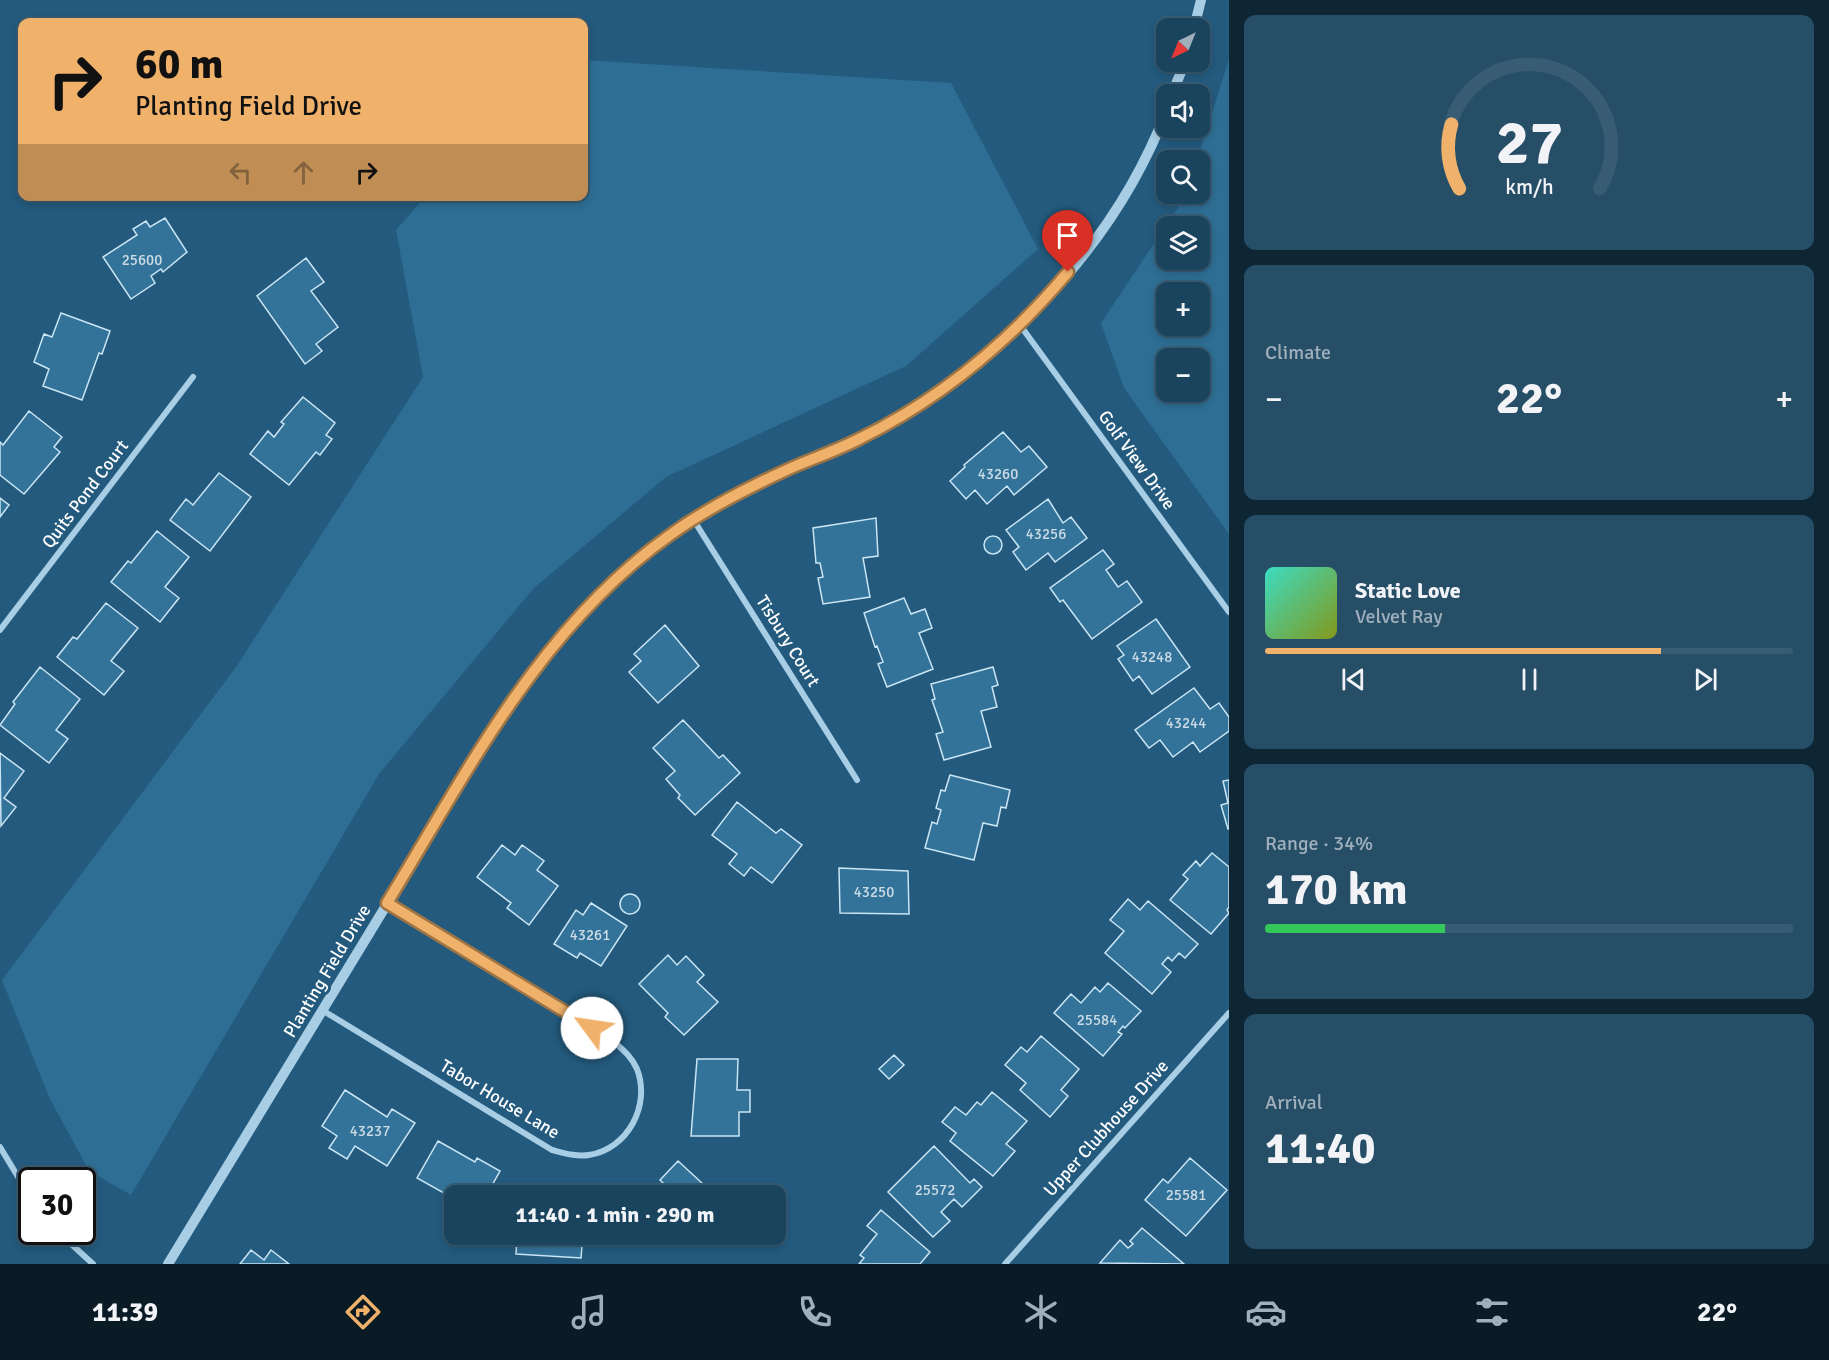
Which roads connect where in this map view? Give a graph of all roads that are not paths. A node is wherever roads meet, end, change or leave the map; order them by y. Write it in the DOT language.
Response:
graph roads {
  1 [pos="1201,0"];
  2 [pos="1196,18"];
  3 [pos="1156,132"];
  4 [pos="1020,325"];
  5 [pos="193,377"];
  6 [pos="693,519"];
  7 [pos="1229,612"];
  8 [pos="0,630"];
  9 [pos="857,780"];
  10 [pos="387,903"];
  11 [pos="322,1010"];
  12 [pos="1229,1013"];
  13 [pos="0,1147"];
  14 [pos="18,1177"];
  15 [pos="72,1245"];
  16 [pos="93,1264"];
  17 [pos="168,1264"];
  18 [pos="1005,1264"];
  1 -- 2 [label="street"];
  3 -- 4 [label="street, Planting Field Drive"];
  4 -- 6 [label="street, Planting Field Drive"];
  4 -- 7 [label="street, Golf View Drive"];
  5 -- 8 [label="street, Quits Pond Court"];
  6 -- 9 [label="street, Tisbury Court"];
  6 -- 10 [label="street, Planting Field Drive"];
  10 -- 11 [label="street, Planting Field Drive"];
  10 -- 11 [label="street, Tabor House Lane"];
  11 -- 17 [label="street, Planting Field Drive"];
  12 -- 18 [label="street, Upper Clubhouse Drive"];
  13 -- 14 [label="street"];
  15 -- 16 [label="street"];
}
